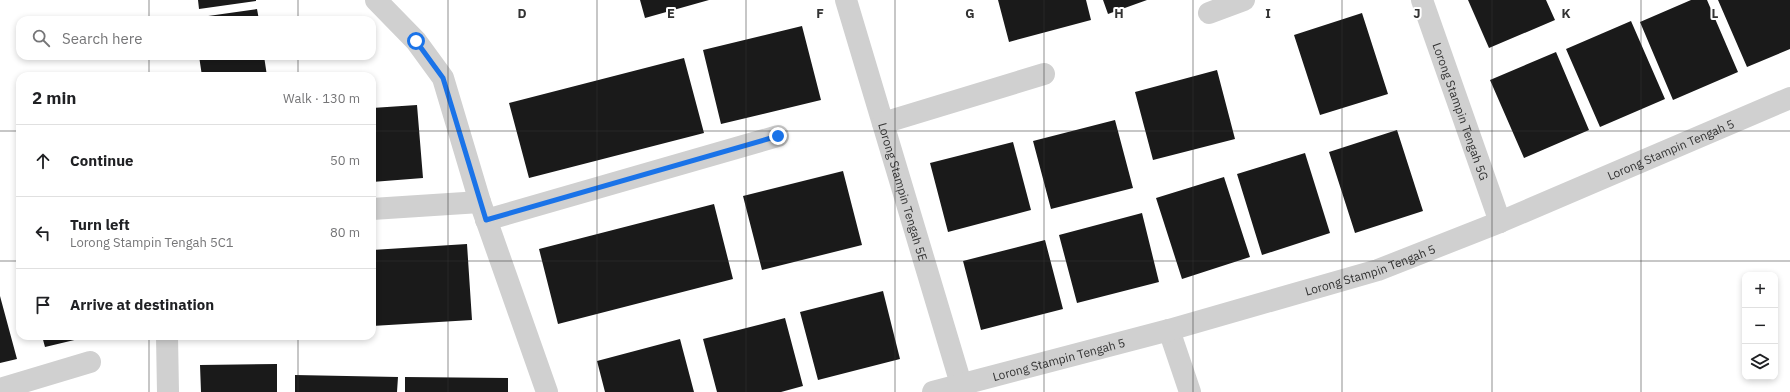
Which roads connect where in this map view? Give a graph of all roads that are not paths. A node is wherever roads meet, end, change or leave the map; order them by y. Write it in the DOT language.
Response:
graph roads {
  1 [pos="376,0"];
  2 [pos="846,0"];
  3 [pos="1244,0"];
  4 [pos="1422,0"];
  5 [pos="1209,13"];
  6 [pos="1044,74"];
  7 [pos="1790,98"];
  8 [pos="883,123"];
  9 [pos="778,136"];
  10 [pos="376,209"];
  11 [pos="483,211"];
  12 [pos="1500,222"];
  13 [pos="1169,330"];
  14 [pos="167,340"];
  15 [pos="90,362"];
  16 [pos="961,384"];
  17 [pos="0,388"];
  18 [pos="168,392"];
  19 [pos="547,392"];
  20 [pos="933,392"];
  21 [pos="1190,392"];
  1 -- 11 [label="street"];
  2 -- 8 [label="street, Lorong Stampin Tengah 5E"];
  3 -- 5 [label="street"];
  4 -- 12 [label="street, Lorong Stampin Tengah 5G"];
  6 -- 8 [label="street"];
  7 -- 12 [label="street, Lorong Stampin Tengah 5"];
  8 -- 16 [label="street, Lorong Stampin Tengah 5E"];
  9 -- 11 [label="street"];
  10 -- 11 [label="street"];
  11 -- 19 [label="street"];
  12 -- 13 [label="street, Lorong Stampin Tengah 5"];
  13 -- 16 [label="street, Lorong Stampin Tengah 5"];
  13 -- 21 [label="street"];
  14 -- 18 [label="street"];
  15 -- 17 [label="street"];
  16 -- 20 [label="street, Lorong Stampin Tengah 5"];
}
